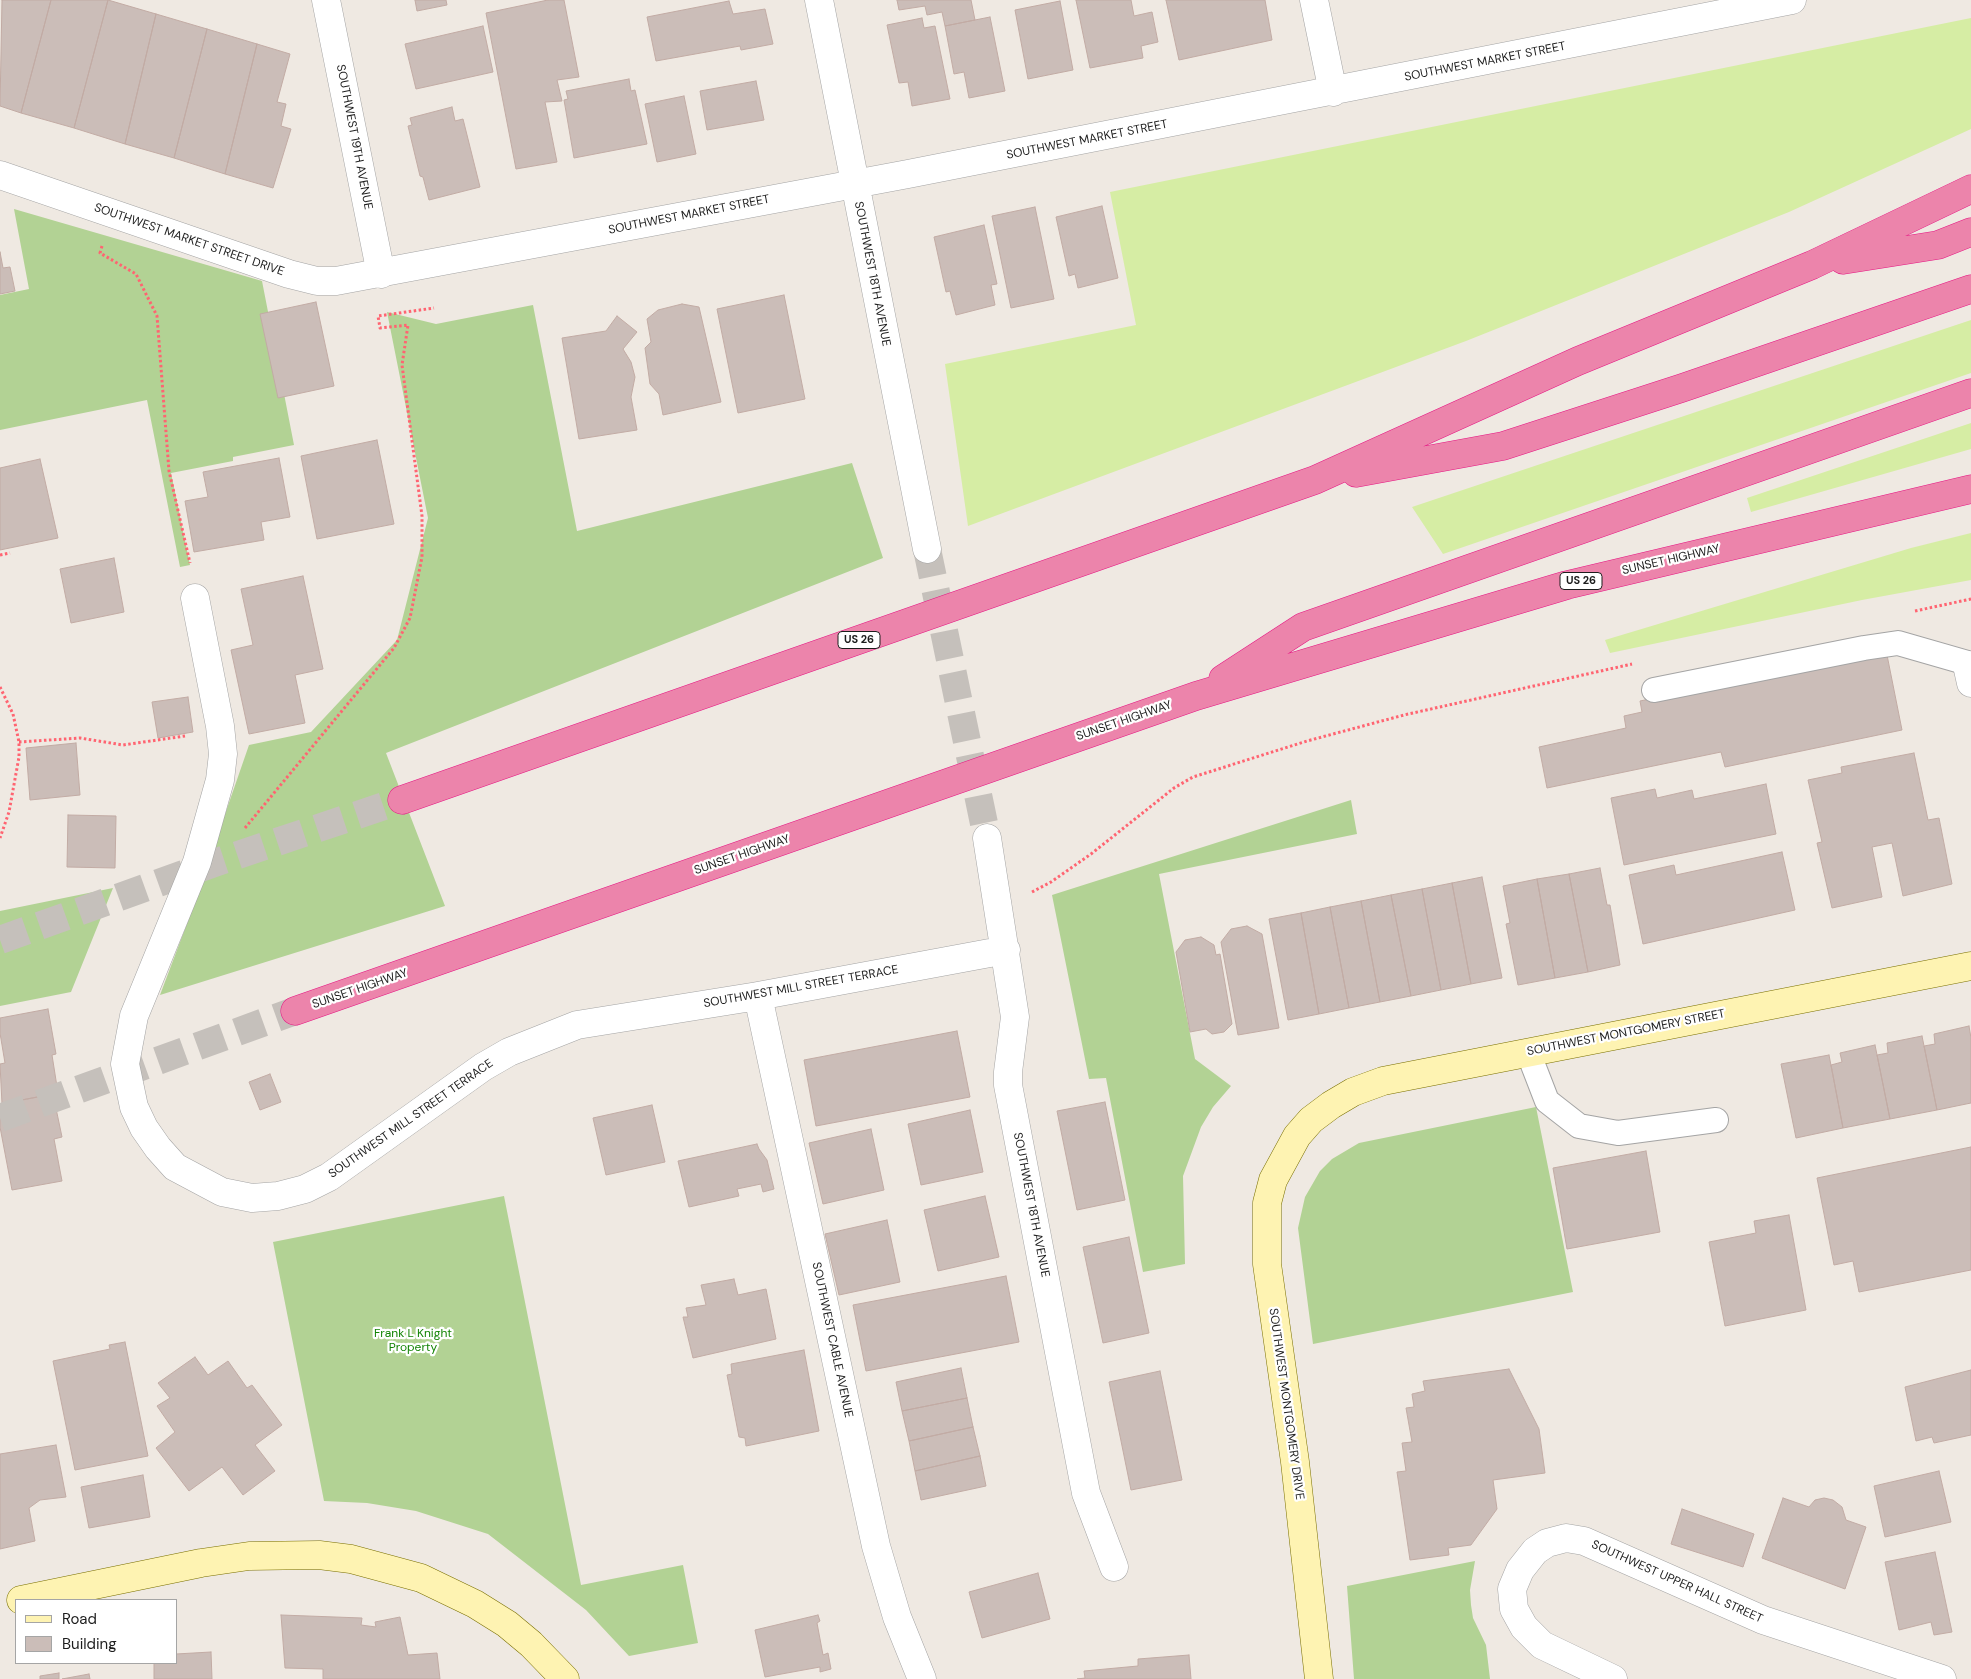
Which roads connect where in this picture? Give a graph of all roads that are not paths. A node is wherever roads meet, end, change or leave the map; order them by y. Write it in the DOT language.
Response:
graph roads {
  1 [pos="326,0"];
  2 [pos="819,0"];
  3 [pos="1314,0"];
  4 [pos="1792,0"];
  5 [pos="1333,92"];
  6 [pos="0,175"];
  7 [pos="854,185"];
  8 [pos="1971,189"];
  9 [pos="1971,232"];
  10 [pos="1812,266"];
  11 [pos="381,274"];
  12 [pos="1971,289"];
  13 [pos="1971,393"];
  14 [pos="1315,480"];
  15 [pos="1971,489"];
  16 [pos="927,549"];
  17 [pos="195,598"];
  18 [pos="1970,671"];
  19 [pos="1654,690"];
  20 [pos="1196,696"];
  21 [pos="402,800"];
  22 [pos="987,838"];
  23 [pos="1006,950"];
  24 [pos="1971,966"];
  25 [pos="758,996"];
  26 [pos="295,1012"];
  27 [pos="1528,1052"];
  28 [pos="1716,1120"];
  29 [pos="1297,1136"];
  30 [pos="1114,1567"];
  31 [pos="26,1599"];
  32 [pos="15,1601"];
  33 [pos="0,1604"];
  34 [pos="565,1679"];
  35 [pos="922,1679"];
  36 [pos="1319,1679"];
  37 [pos="1613,1679"];
  38 [pos="1942,1679"];
  1 -- 11 [label="street, SOUTHWEST 19TH AVENUE"];
  2 -- 7 [label="street, SOUTHWEST 18TH AVENUE"];
  3 -- 5 [label="street"];
  4 -- 5 [label="street, SOUTHWEST MARKET STREET"];
  5 -- 7 [label="street, SOUTHWEST MARKET STREET"];
  6 -- 11 [label="street, SOUTHWEST MARKET STREET DRIVE"];
  7 -- 11 [label="street, SOUTHWEST MARKET STREET"];
  7 -- 16 [label="street, SOUTHWEST 18TH AVENUE"];
  8 -- 10 [label="highway"];
  9 -- 10 [label="highway"];
  10 -- 14 [label="highway"];
  12 -- 14 [label="highway, US 26"];
  13 -- 20 [label="highway"];
  14 -- 21 [label="highway, US 26"];
  15 -- 20 [label="highway, SUNSET HIGHWAY / US 26"];
  17 -- 25 [label="street, SOUTHWEST MILL STREET TERRACE"];
  18 -- 19 [label="lane"];
  20 -- 26 [label="highway, SUNSET HIGHWAY / US 26"];
  22 -- 23 [label="street, SOUTHWEST 18TH AVENUE"];
  23 -- 25 [label="street, SOUTHWEST MILL STREET TERRACE"];
  23 -- 30 [label="street, SOUTHWEST 18TH AVENUE"];
  24 -- 27 [label="street, SOUTHWEST MONTGOMERY STREET"];
  25 -- 35 [label="street, SOUTHWEST CABLE AVENUE"];
  27 -- 28 [label="lane"];
  27 -- 29 [label="street, SOUTHWEST MONTGOMERY STREET"];
  29 -- 36 [label="street, SOUTHWEST MONTGOMERY DRIVE"];
  31 -- 34 [label="street"];
  32 -- 33 [label="street"];
  37 -- 38 [label="street, SOUTHWEST UPPER HALL STREET"];
}
